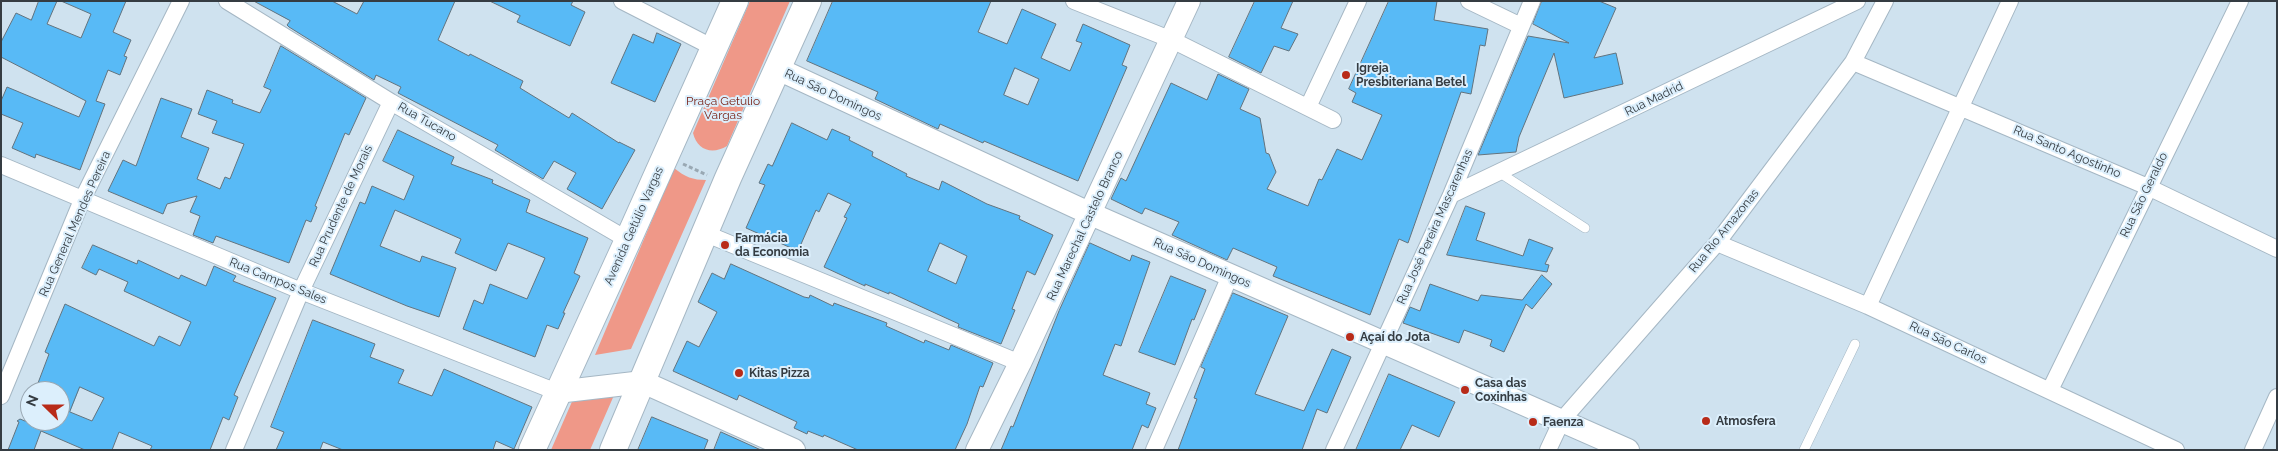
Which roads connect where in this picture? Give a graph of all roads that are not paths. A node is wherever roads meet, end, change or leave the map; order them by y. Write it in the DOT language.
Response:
graph roads {
  1 [pos="181,1"];
  2 [pos="227,1"];
  3 [pos="622,1"];
  4 [pos="734,1"];
  5 [pos="808,1"];
  6 [pos="1074,1"];
  7 [pos="1189,1"];
  8 [pos="1358,1"];
  9 [pos="1470,1"];
  10 [pos="1532,1"];
  11 [pos="1856,1"];
  12 [pos="1885,1"];
  13 [pos="2010,1"];
  14 [pos="2240,1"];
  15 [pos="1520,26"];
  16 [pos="1172,40"];
  17 [pos="714,48"];
  18 [pos="1853,62"];
  19 [pos="778,70"];
  20 [pos="391,102"];
  21 [pos="1960,106"];
  22 [pos="1308,107"];
  23 [pos="1333,120"];
  24 [pos="1,165"];
  25 [pos="1500,173"];
  26 [pos="2148,187"];
  27 [pos="1451,195"];
  28 [pos="82,200"];
  29 [pos="1091,214"];
  30 [pos="1585,228"];
  31 [pos="704,233"];
  32 [pos="628,240"];
  33 [pos="1717,243"];
  34 [pos="2277,249"];
  35 [pos="1230,276"];
  36 [pos="301,291"];
  37 [pos="1868,306"];
  38 [pos="1384,342"];
  39 [pos="1855,344"];
  40 [pos="1020,363"];
  41 [pos="642,382"];
  42 [pos="2050,390"];
  43 [pos="557,392"];
  44 [pos="1,396"];
  45 [pos="2277,397"];
  46 [pos="1562,420"];
  47 [pos="234,450"];
  48 [pos="532,450"];
  49 [pos="612,450"];
  50 [pos="794,450"];
  51 [pos="976,450"];
  52 [pos="1154,450"];
  53 [pos="1334,450"];
  54 [pos="1548,450"];
  55 [pos="1628,450"];
  56 [pos="1804,450"];
  57 [pos="2176,450"];
  58 [pos="2253,450"];
  1 -- 28 [label="street, Rua General Mendes Pereira"];
  2 -- 20 [label="street, Rua Tucano"];
  3 -- 17 [label="street"];
  4 -- 17 [label="main road, Avenida Getúlio Vargas"];
  5 -- 19 [label="main road"];
  6 -- 16 [label="street"];
  7 -- 16 [label="street, Rua Marechal Castelo Branco"];
  8 -- 22 [label="street"];
  9 -- 15 [label="street"];
  10 -- 15 [label="street, Rua José Pereira Mascarenhas"];
  11 -- 25 [label="street, Rua Madrid"];
  12 -- 18 [label="street, Rua Rio Amazonas"];
  13 -- 21 [label="street"];
  14 -- 26 [label="street, Rua São Geraldo"];
  15 -- 27 [label="street, Rua José Pereira Mascarenhas"];
  16 -- 22 [label="street"];
  16 -- 29 [label="street, Rua Marechal Castelo Branco"];
  17 -- 32 [label="main road, Avenida Getúlio Vargas"];
  18 -- 21 [label="street, Rua Santo Agostinho"];
  18 -- 33 [label="street, Rua Rio Amazonas"];
  19 -- 29 [label="street, Rua São Domingos"];
  19 -- 31 [label="main road"];
  20 -- 32 [label="street, Rua Tucano"];
  20 -- 36 [label="street, Rua Prudente de Morais"];
  21 -- 26 [label="street, Rua Santo Agostinho"];
  21 -- 37 [label="street"];
  22 -- 23 [label="street"];
  24 -- 28 [label="street, Rua Campos Sales"];
  25 -- 27 [label="street, Rua Madrid"];
  25 -- 30 [label="lane"];
  26 -- 34 [label="street, Rua Santo Agostinho"];
  26 -- 42 [label="street, Rua São Geraldo"];
  27 -- 38 [label="street, Rua José Pereira Mascarenhas"];
  28 -- 36 [label="street, Rua Campos Sales"];
  28 -- 44 [label="street, Rua General Mendes Pereira"];
  29 -- 35 [label="street, Rua São Domingos"];
  29 -- 40 [label="street, Rua Marechal Castelo Branco"];
  31 -- 40 [label="street"];
  31 -- 41 [label="main road"];
  32 -- 43 [label="main road, Avenida Getúlio Vargas"];
  33 -- 37 [label="street, Rua São Carlos"];
  33 -- 46 [label="street, Rua Rio Amazonas"];
  35 -- 38 [label="street, Rua São Domingos"];
  35 -- 52 [label="street"];
  36 -- 43 [label="street, Rua Campos Sales"];
  36 -- 47 [label="street, Rua Prudente de Morais"];
  37 -- 42 [label="street, Rua São Carlos"];
  38 -- 46 [label="street, Rua São Domingos"];
  38 -- 53 [label="street, Rua José Pereira Mascarenhas"];
  39 -- 56 [label="lane"];
  40 -- 51 [label="street, Rua Marechal Castelo Branco"];
  41 -- 43 [label="street"];
  41 -- 49 [label="main road"];
  41 -- 50 [label="street"];
  42 -- 57 [label="street, Rua São Carlos"];
  43 -- 48 [label="main road, Avenida Getúlio Vargas"];
  45 -- 58 [label="street"];
  46 -- 54 [label="street, Rua Rio Amazonas"];
  46 -- 55 [label="street, Rua São Domingos"];
}
